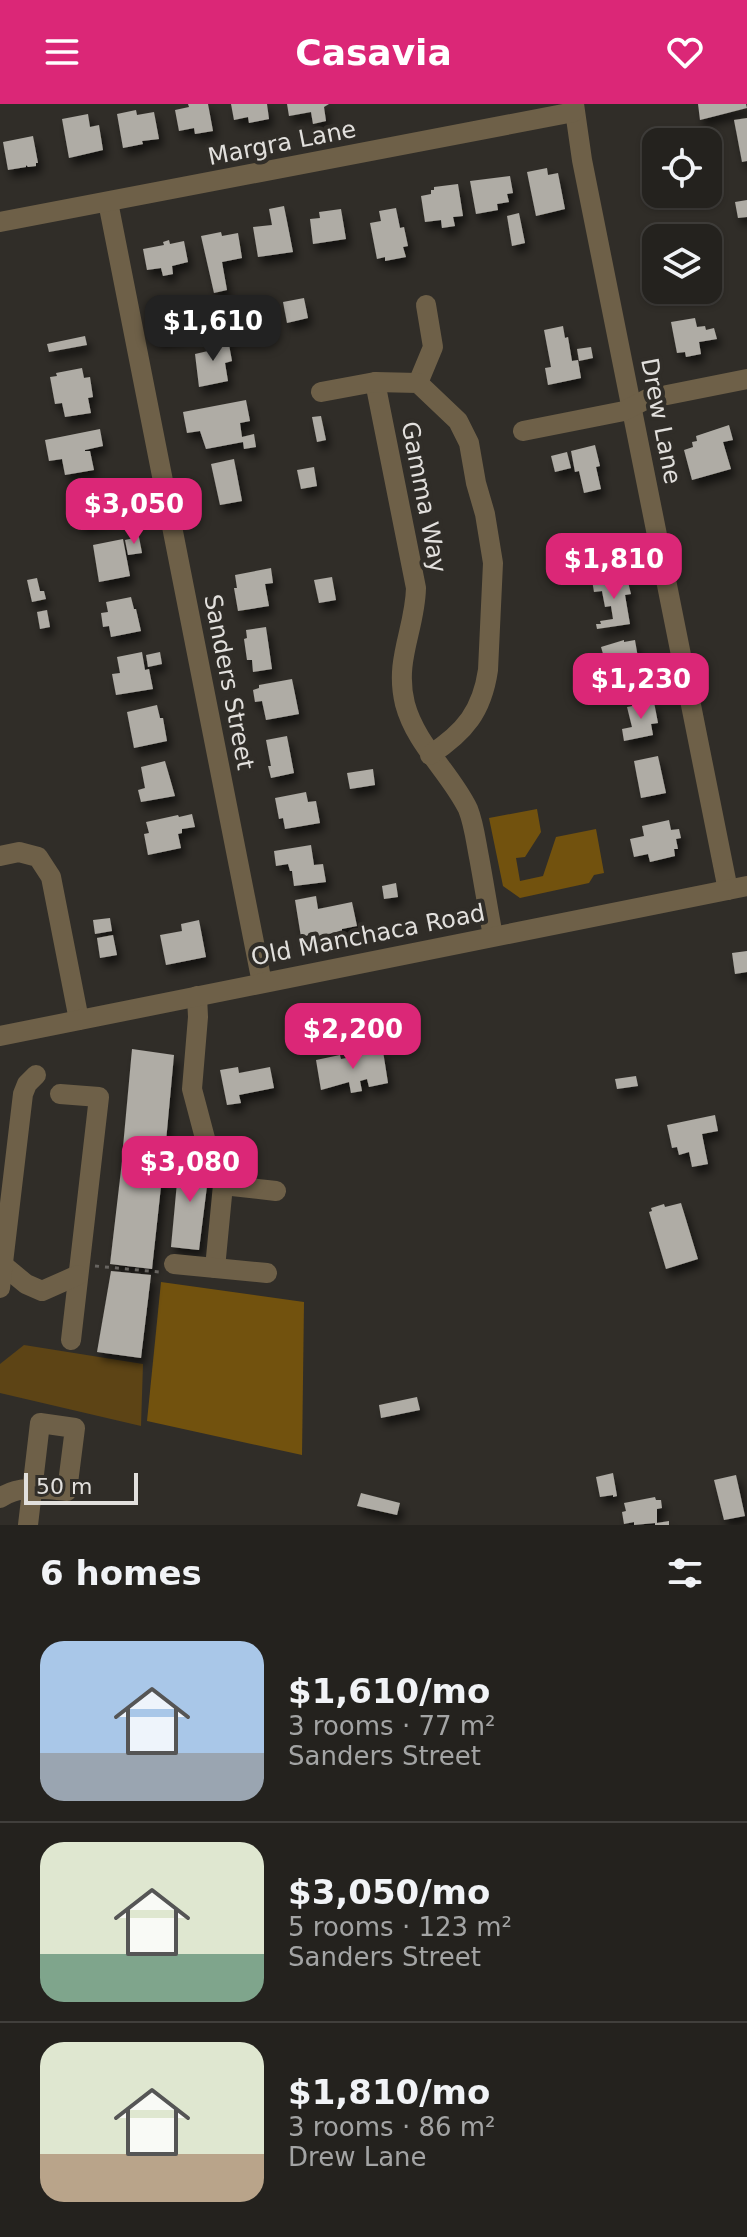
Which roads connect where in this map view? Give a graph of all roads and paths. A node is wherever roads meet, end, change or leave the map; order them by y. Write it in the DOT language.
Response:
graph roads {
  1 [pos="574,108"];
  2 [pos="108,202"];
  3 [pos="0,222"];
  4 [pos="426,305"];
  5 [pos="747,379"];
  6 [pos="375,382"];
  7 [pos="418,383"];
  8 [pos="321,392"];
  9 [pos="632,407"];
  10 [pos="523,431"];
  11 [pos="430,755"];
  12 [pos="0,856"];
  13 [pos="738,888"];
  14 [pos="493,936"];
  15 [pos="262,983"];
  16 [pos="197,996"];
  17 [pos="79,1020"];
  18 [pos="0,1036"];
  19 [pos="36,1075"];
  20 [pos="60,1094"];
  21 [pos="223,1185"];
  22 [pos="276,1191"];
  23 [pos="174,1264"];
  24 [pos="3,1265"];
  25 [pos="215,1268"];
  26 [pos="79,1270"];
  27 [pos="267,1273"];
  28 [pos="0,1288"];
  29 [pos="71,1340"];
  30 [pos="0,1498"];
  31 [pos="28,1525"];
  1 -- 2 [label="street, Margra Lane"];
  1 -- 9 [label="street, Drew Lane"];
  2 -- 3 [label="street, Margra Lane"];
  2 -- 15 [label="street, Sanders Street"];
  4 -- 7 [label="street"];
  5 -- 9 [label="street"];
  6 -- 7 [label="street"];
  6 -- 8 [label="street"];
  6 -- 11 [label="street, Gamma Way"];
  7 -- 11 [label="street"];
  9 -- 10 [label="street"];
  9 -- 13 [label="street, Drew Lane"];
  11 -- 14 [label="street, Gamma Way"];
  12 -- 17 [label="street"];
  13 -- 14 [label="street, Old Manchaca Road"];
  14 -- 15 [label="street, Old Manchaca Road"];
  15 -- 16 [label="street, Old Manchaca Road"];
  16 -- 17 [label="street, Old Manchaca Road"];
  16 -- 21 [label="street"];
  17 -- 18 [label="street, Old Manchaca Road"];
  19 -- 24 [label="street"];
  20 -- 26 [label="street"];
  21 -- 22 [label="street"];
  21 -- 25 [label="street"];
  23 -- 25 [label="street"];
  23 -- 26 [label="path"];
  24 -- 26 [label="street"];
  24 -- 28 [label="street"];
  25 -- 27 [label="street"];
  26 -- 29 [label="street"];
  30 -- 31 [label="street"];
}
